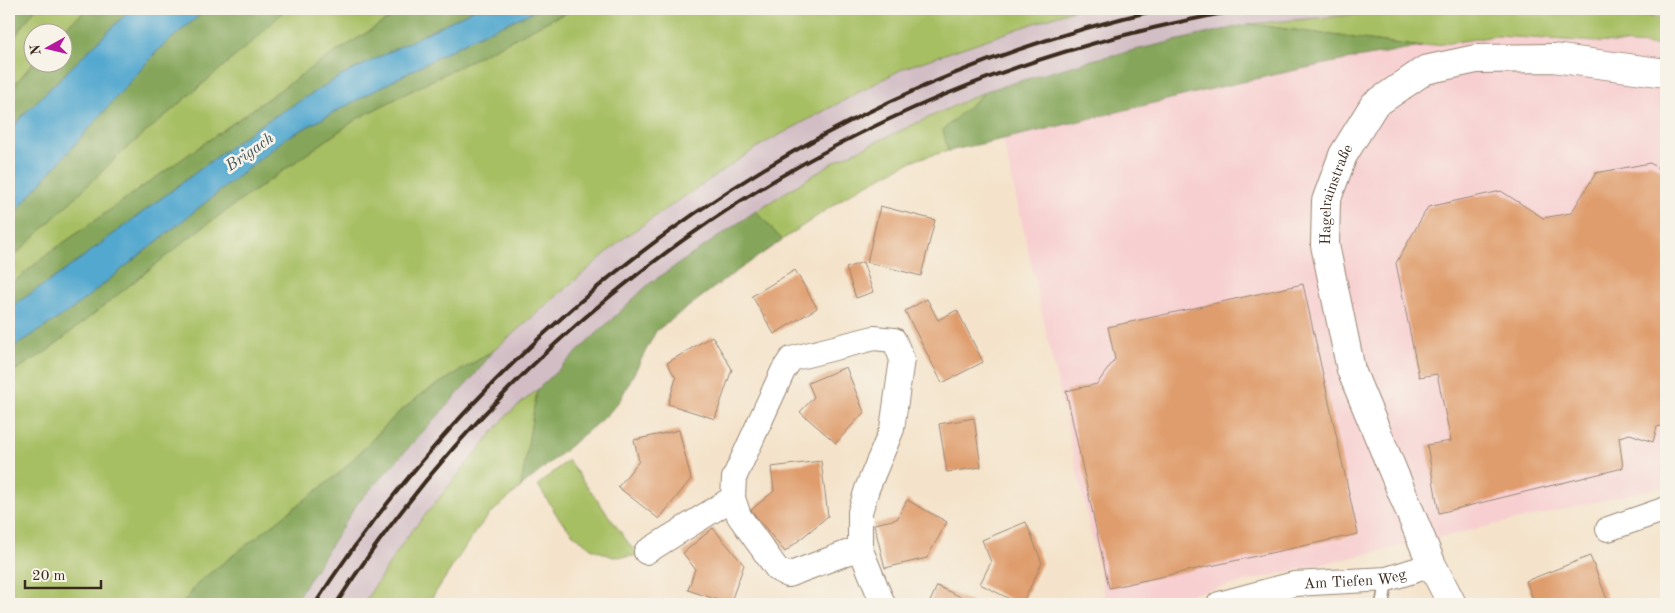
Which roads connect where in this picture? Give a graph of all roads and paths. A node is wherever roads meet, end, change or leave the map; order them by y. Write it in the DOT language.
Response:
graph roads {
  1 [pos="1666,73"];
  2 [pos="734,498"];
  3 [pos="1666,509"];
  4 [pos="1608,529"];
  5 [pos="860,548"];
  6 [pos="646,552"];
  7 [pos="1432,565"];
  8 [pos="1387,579"];
  9 [pos="883,604"];
  10 [pos="1219,604"];
  11 [pos="1382,604"];
  12 [pos="1452,604"];
  1 -- 7 [label="main road, Hagelrainstraße"];
  2 -- 5 [label="street"];
  2 -- 5 [label="street"];
  2 -- 6 [label="street"];
  3 -- 4 [label="street"];
  5 -- 9 [label="street"];
  7 -- 8 [label="street, Am Tiefen Weg"];
  7 -- 12 [label="main road, Hagelrainstraße"];
  8 -- 10 [label="street, Am Tiefen Weg"];
  8 -- 11 [label="lane"];
}
